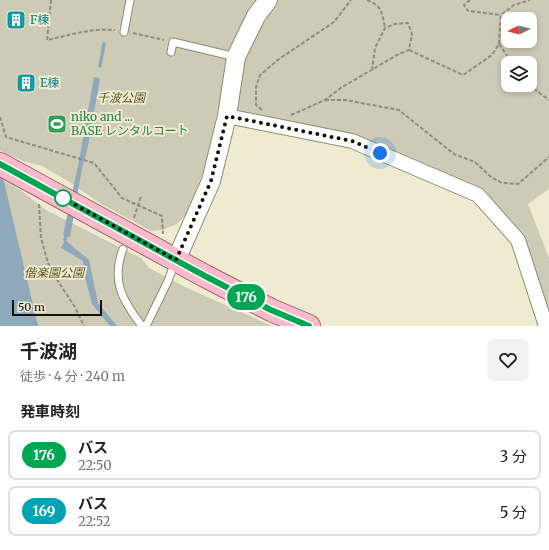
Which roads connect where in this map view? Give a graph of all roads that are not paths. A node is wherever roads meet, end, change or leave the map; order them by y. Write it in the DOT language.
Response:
graph roads {
  1 [pos="130,0"];
  2 [pos="268,0"];
  3 [pos="124,32"];
  4 [pos="171,52"];
  5 [pos="236,57"];
  6 [pos="227,116"];
  7 [pos="8,168"];
  8 [pos="123,249"];
  9 [pos="176,260"];
  10 [pos="142,326"];
  11 [pos="146,326"];
  12 [pos="309,326"];
  13 [pos="546,326"];
  1 -- 3 [label="lane"];
  2 -- 5 [label="street"];
  4 -- 5 [label="lane"];
  5 -- 6 [label="street"];
  6 -- 9 [label="street"];
  6 -- 13 [label="street"];
  7 -- 9 [label="main road"];
  8 -- 10 [label="lane"];
  9 -- 11 [label="lane"];
  9 -- 12 [label="main road"];
}
